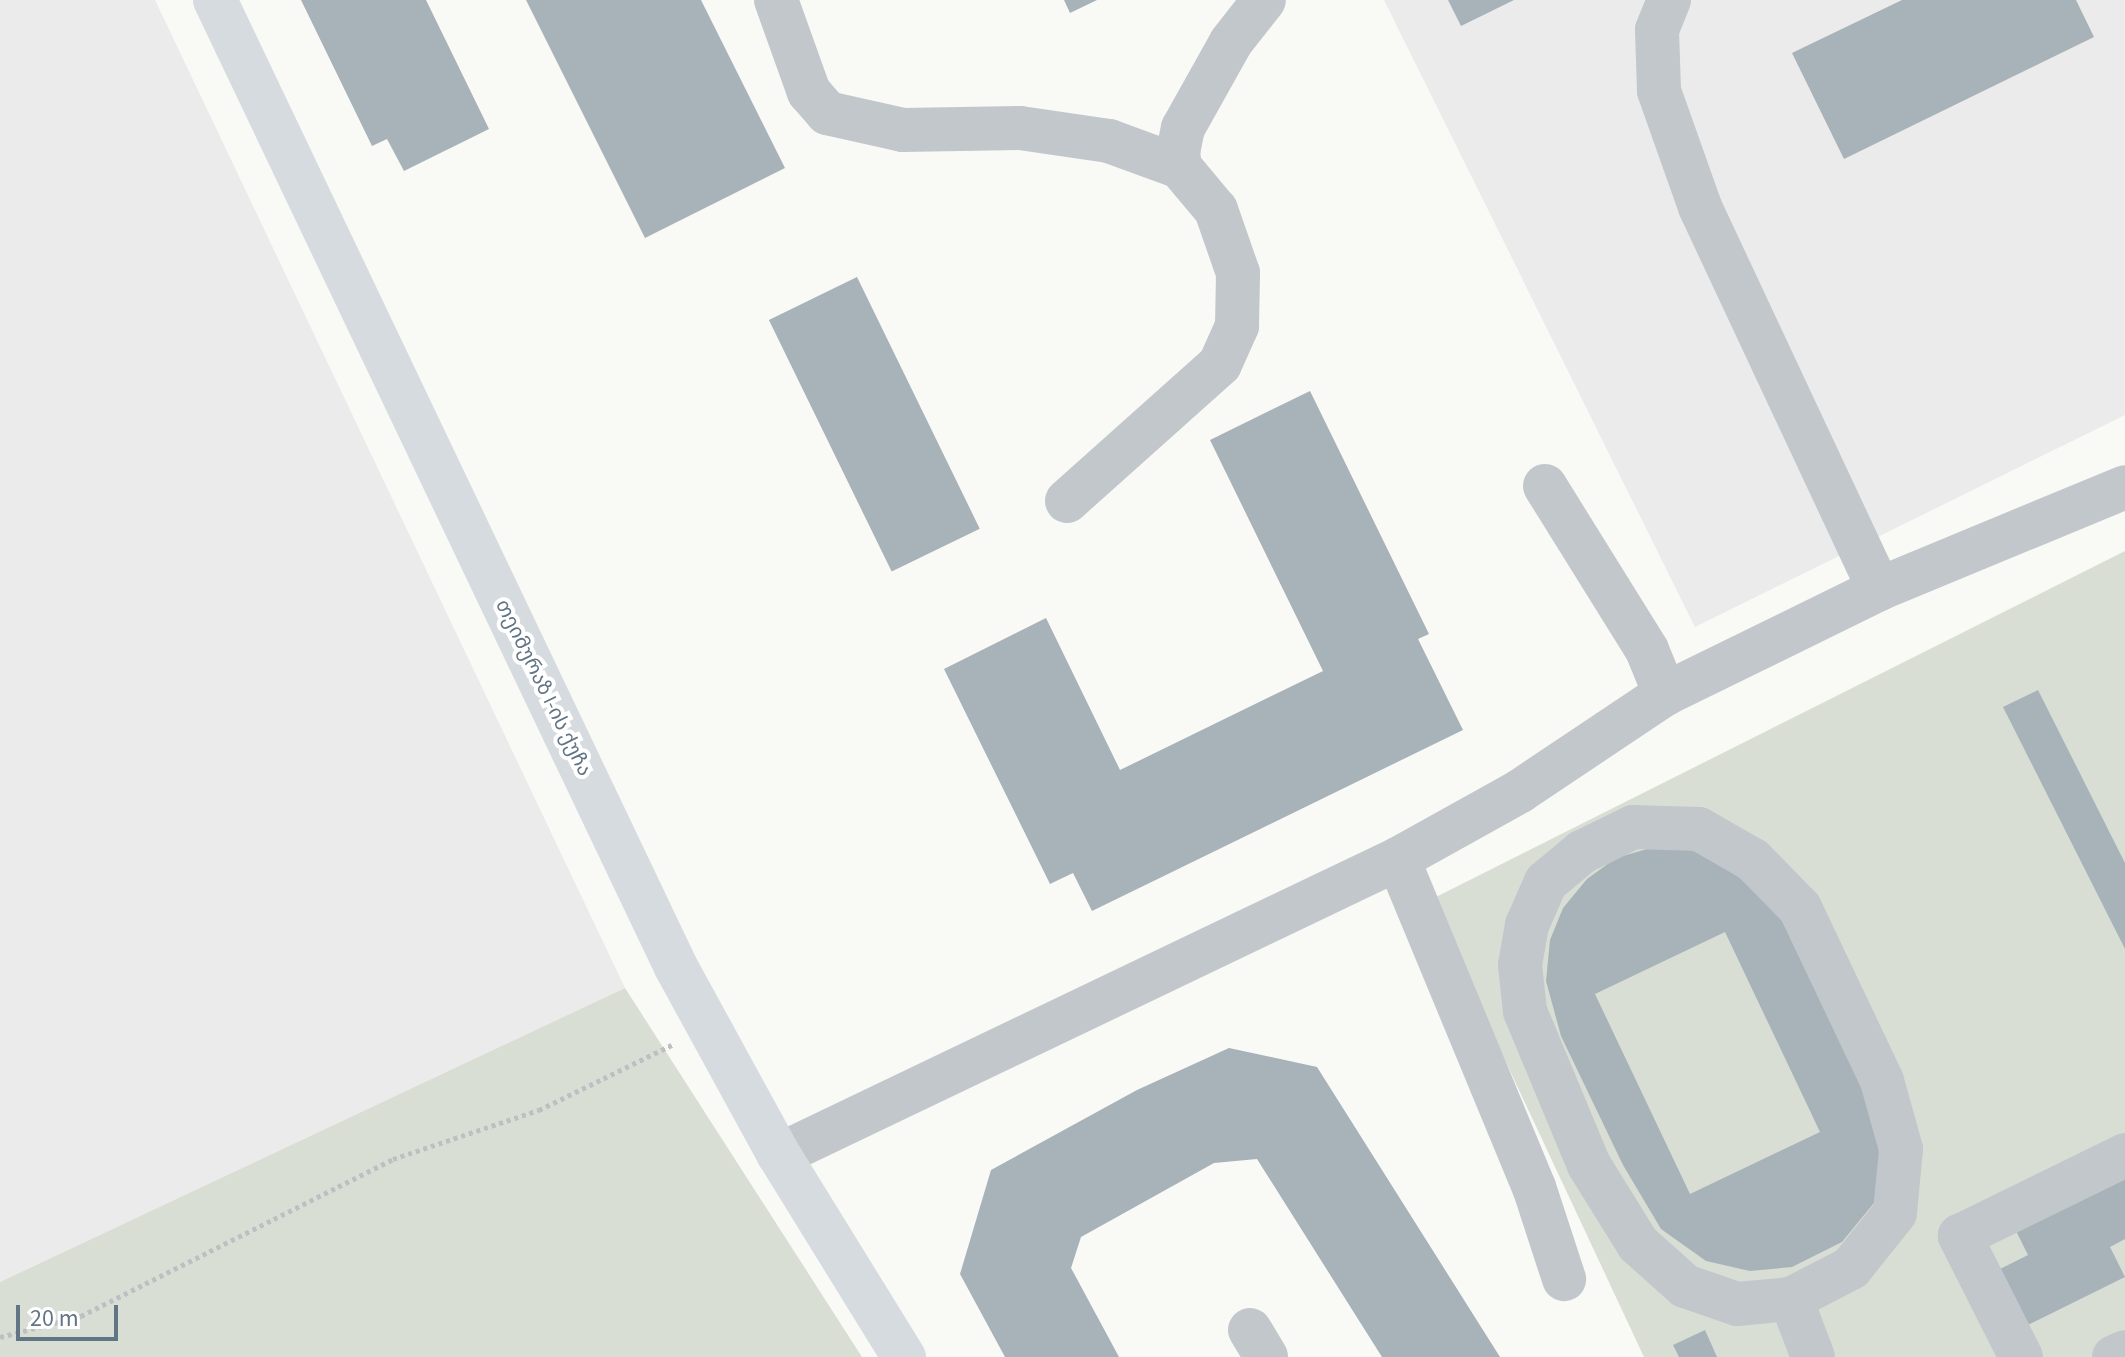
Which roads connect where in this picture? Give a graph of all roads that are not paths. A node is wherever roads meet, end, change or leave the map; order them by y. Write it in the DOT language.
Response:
graph roads {
  1 [pos="215,0"];
  2 [pos="776,0"];
  3 [pos="1264,0"];
  4 [pos="1669,0"];
  5 [pos="1180,167"];
  6 [pos="1545,486"];
  7 [pos="2125,487"];
  8 [pos="1067,501"];
  9 [pos="1879,589"];
  10 [pos="1665,694"];
  11 [pos="1398,859"];
  12 [pos="779,1155"];
  13 [pos="2125,1155"];
  14 [pos="1564,1279"];
  15 [pos="1791,1299"];
  16 [pos="2125,1352"];
  17 [pos="904,1357"];
  18 [pos="1813,1357"];
  19 [pos="2021,1357"];
  20 [pos="2114,1357"];
  1 -- 12 [label="main road, თეიმურაზ I-ის ქუჩა"];
  2 -- 5 [label="street"];
  3 -- 5 [label="street"];
  4 -- 9 [label="street"];
  5 -- 8 [label="street"];
  6 -- 10 [label="street"];
  7 -- 9 [label="street"];
  9 -- 10 [label="street"];
  10 -- 11 [label="street"];
  11 -- 12 [label="street"];
  11 -- 14 [label="street"];
  12 -- 17 [label="main road, თეიმურაზ I-ის ქუჩა"];
  13 -- 19 [label="street"];
  15 -- 15 [label="street"];
  15 -- 18 [label="street"];
  16 -- 20 [label="street"];
}
